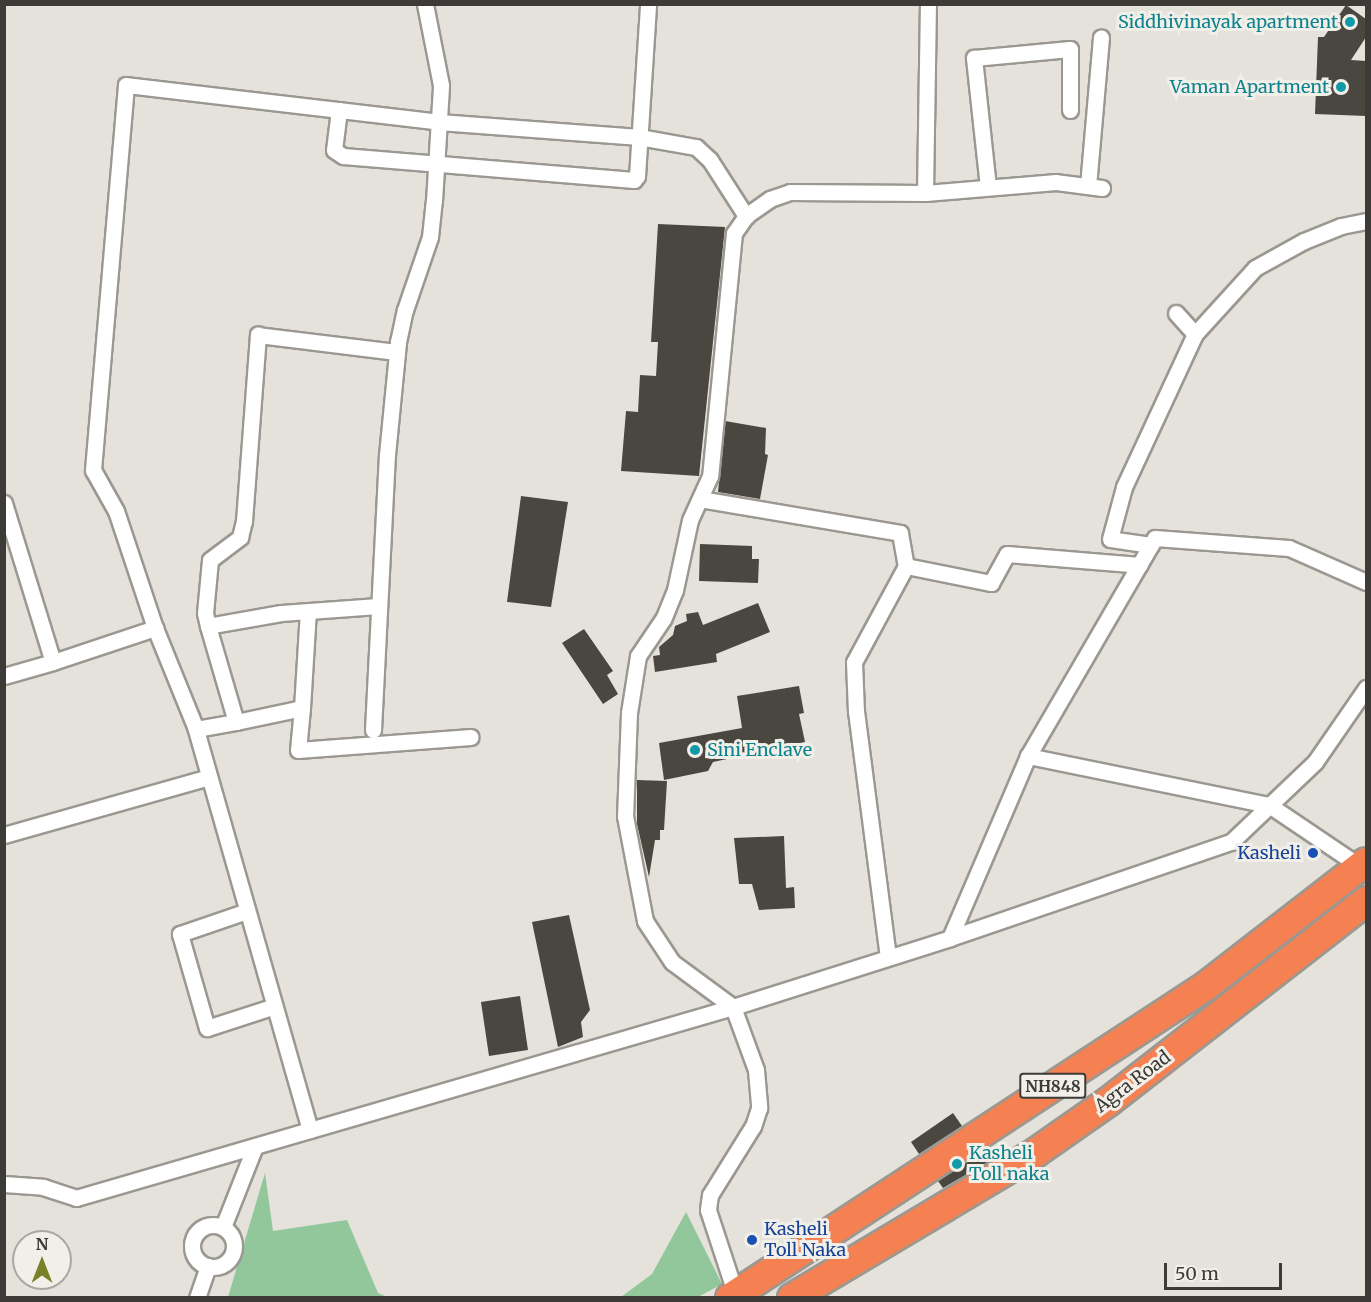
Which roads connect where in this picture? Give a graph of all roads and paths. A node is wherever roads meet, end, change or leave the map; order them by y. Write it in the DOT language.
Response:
graph roads {
  1 [pos="425,4"];
  2 [pos="648,4"];
  3 [pos="928,4"];
  4 [pos="1101,38"];
  5 [pos="339,110"];
  6 [pos="1070,110"];
  7 [pos="439,122"];
  8 [pos="639,137"];
  9 [pos="437,164"];
  10 [pos="988,187"];
  11 [pos="925,193"];
  12 [pos="746,216"];
  13 [pos="1366,221"];
  14 [pos="1176,313"];
  15 [pos="1195,334"];
  16 [pos="397,352"];
  17 [pos="700,499"];
  18 [pos="4,503"];
  19 [pos="1151,545"];
  20 [pos="1140,565"];
  21 [pos="906,566"];
  22 [pos="1366,582"];
  23 [pos="378,606"];
  24 [pos="308,611"];
  25 [pos="208,626"];
  26 [pos="155,628"];
  27 [pos="53,662"];
  28 [pos="4,676"];
  29 [pos="1366,688"];
  30 [pos="302,708"];
  31 [pos="236,722"];
  32 [pos="196,729"];
  33 [pos="373,730"];
  34 [pos="471,737"];
  35 [pos="1028,756"];
  36 [pos="209,777"];
  37 [pos="1269,805"];
  38 [pos="4,835"];
  39 [pos="1365,866"];
  40 [pos="1366,901"];
  41 [pos="248,911"];
  42 [pos="950,938"];
  43 [pos="888,957"];
  44 [pos="274,1006"];
  45 [pos="733,1007"];
  46 [pos="309,1130"];
  47 [pos="255,1146"];
  48 [pos="4,1184"];
  49 [pos="223,1227"];
  50 [pos="208,1266"];
  51 [pos="734,1296"];
  52 [pos="197,1298"];
  53 [pos="792,1298"];
  1 -- 7 [label="street"];
  2 -- 8 [label="street"];
  3 -- 11 [label="street"];
  4 -- 10 [label="street"];
  5 -- 7 [label="street"];
  5 -- 9 [label="street"];
  5 -- 26 [label="street"];
  6 -- 10 [label="street"];
  7 -- 8 [label="street"];
  7 -- 9 [label="street"];
  8 -- 9 [label="street"];
  8 -- 12 [label="street"];
  9 -- 16 [label="street"];
  10 -- 11 [label="street"];
  11 -- 12 [label="street"];
  12 -- 17 [label="street"];
  13 -- 15 [label="street"];
  14 -- 15 [label="street"];
  15 -- 19 [label="street"];
  16 -- 23 [label="street"];
  16 -- 25 [label="street"];
  17 -- 21 [label="street"];
  17 -- 45 [label="street"];
  18 -- 27 [label="street"];
  19 -- 20 [label="street"];
  19 -- 22 [label="street"];
  20 -- 21 [label="street"];
  20 -- 35 [label="street"];
  21 -- 43 [label="street"];
  23 -- 24 [label="street"];
  23 -- 33 [label="street"];
  24 -- 25 [label="street"];
  24 -- 30 [label="street"];
  25 -- 31 [label="street"];
  26 -- 27 [label="street"];
  26 -- 32 [label="street"];
  27 -- 28 [label="street"];
  29 -- 37 [label="street"];
  30 -- 31 [label="street"];
  30 -- 34 [label="street"];
  31 -- 32 [label="street"];
  32 -- 36 [label="street"];
  35 -- 37 [label="street"];
  35 -- 42 [label="street"];
  36 -- 38 [label="street"];
  36 -- 41 [label="street"];
  37 -- 39 [label="street"];
  37 -- 42 [label="street"];
  39 -- 51 [label="highway, NH848"];
  40 -- 53 [label="highway, Agra Road / NH848"];
  41 -- 44 [label="street"];
  41 -- 44 [label="street"];
  42 -- 43 [label="street"];
  43 -- 45 [label="street"];
  44 -- 46 [label="street"];
  45 -- 46 [label="street"];
  45 -- 51 [label="street"];
  46 -- 47 [label="street"];
  47 -- 48 [label="street"];
  47 -- 49 [label="street"];
  49 -- 50 [label="street"];
  49 -- 50 [label="street"];
  50 -- 52 [label="street"];
}
